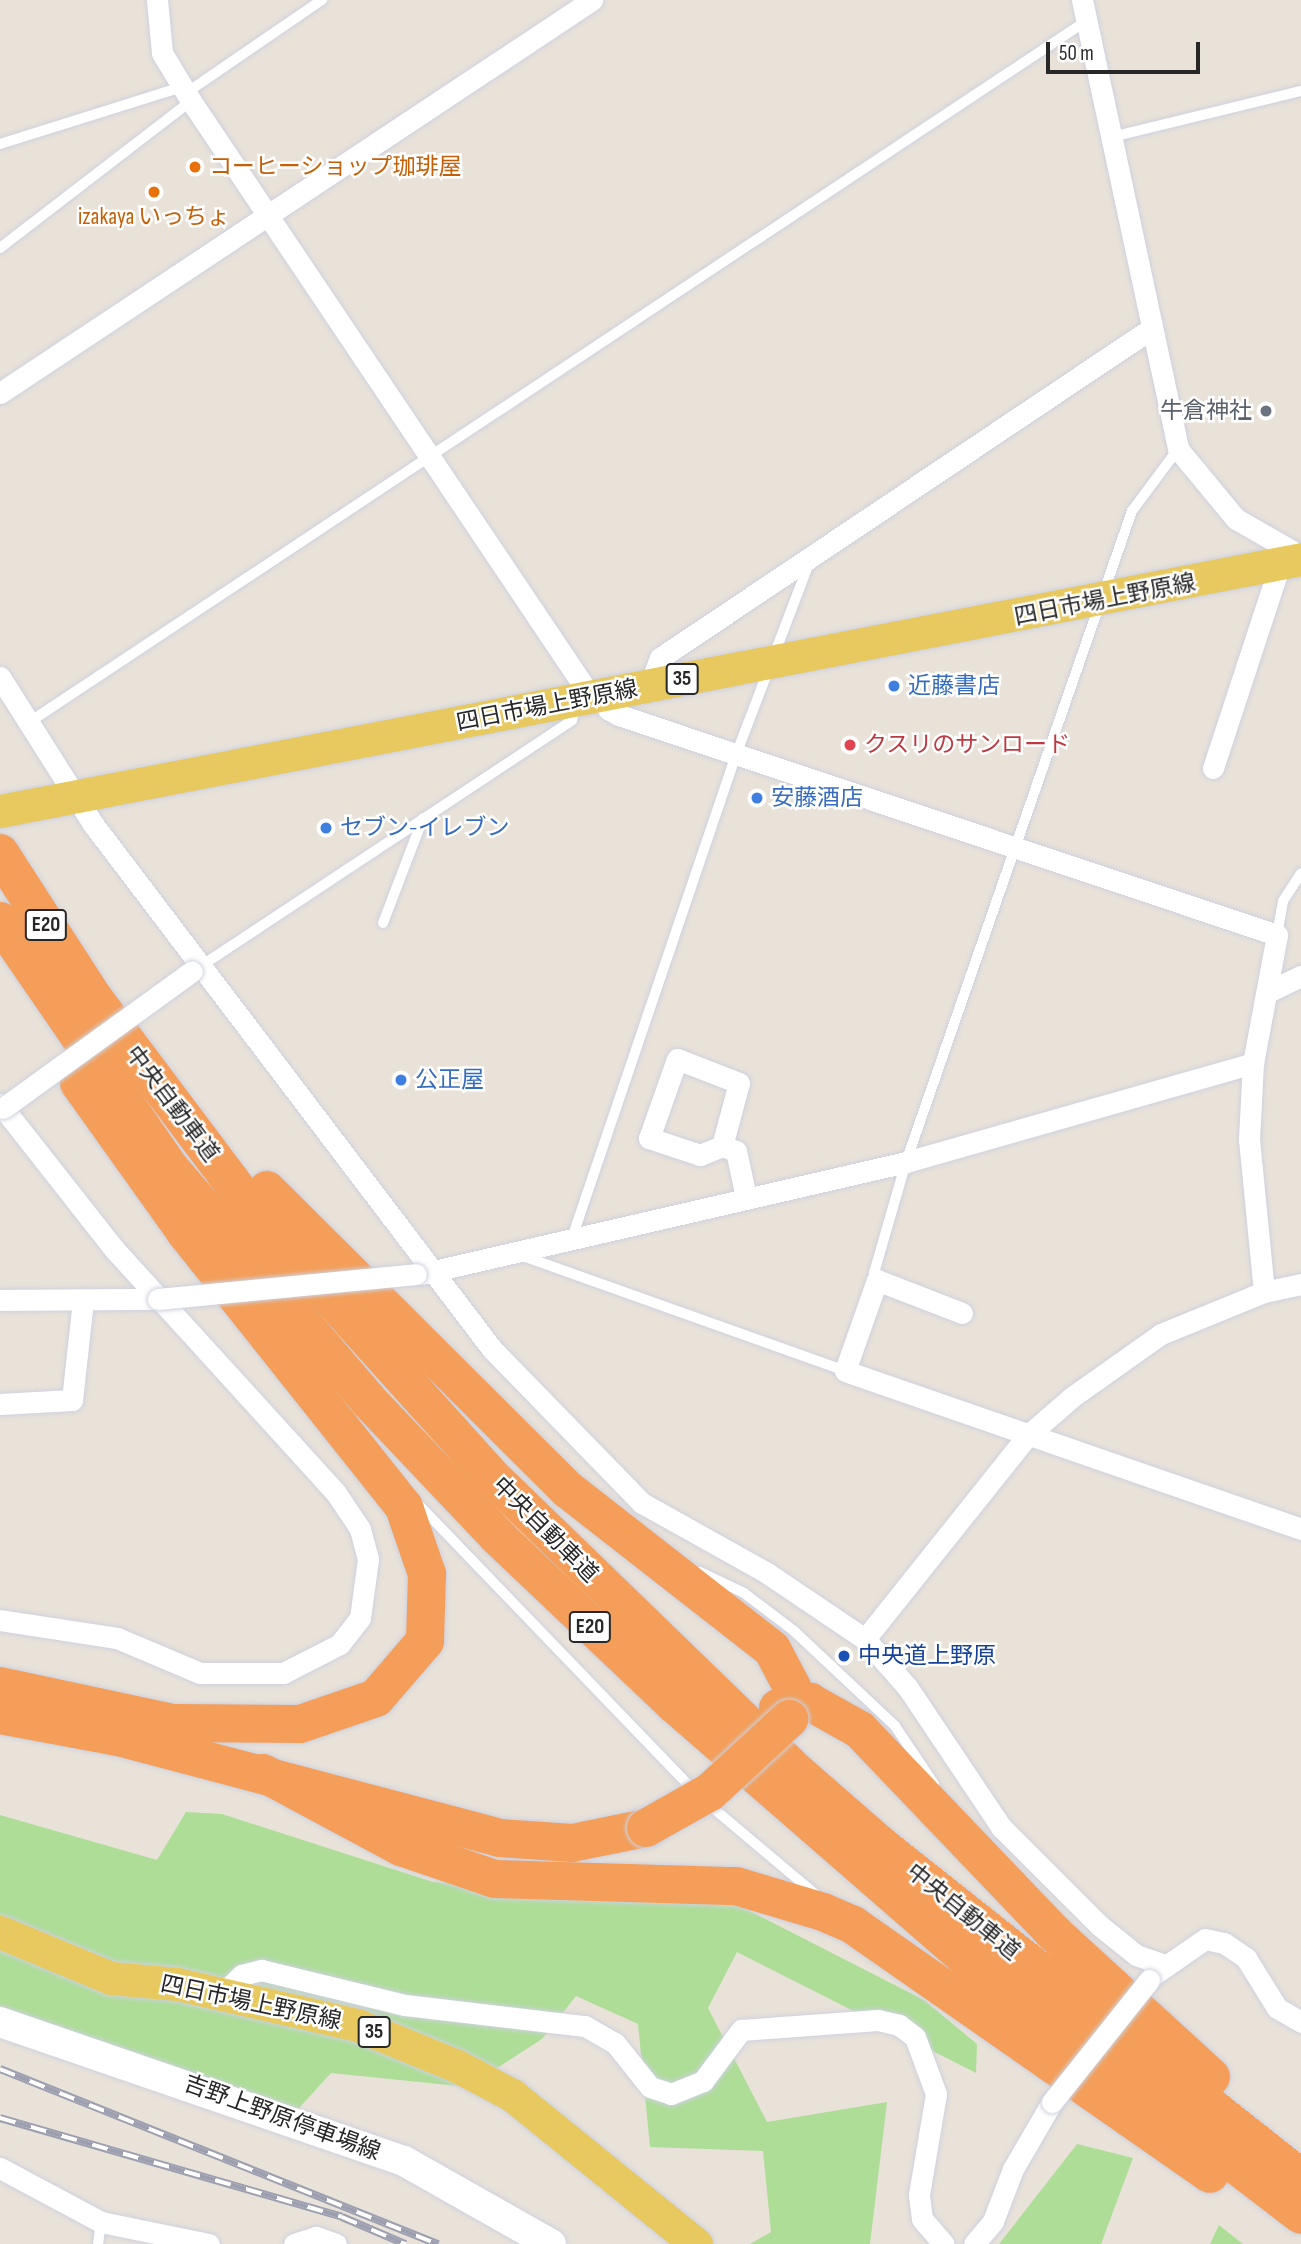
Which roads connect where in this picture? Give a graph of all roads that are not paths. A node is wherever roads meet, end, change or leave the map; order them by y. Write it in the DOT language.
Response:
graph roads {
  1 [pos="158,0"];
  2 [pos="321,0"];
  3 [pos="592,0"];
  4 [pos="1084,10"];
  5 [pos="1301,91"];
  6 [pos="186,94"];
  7 [pos="1112,136"];
  8 [pos="0,144"];
  9 [pos="269,214"];
  10 [pos="0,248"];
  11 [pos="1152,328"];
  12 [pos="0,394"];
  13 [pos="1178,449"];
  14 [pos="432,457"];
  15 [pos="812,556"];
  16 [pos="1294,560"];
  17 [pos="1100,602"];
  18 [pos="769,663"];
  19 [pos="0,677"];
  20 [pos="650,685"];
  21 [pos="591,697"];
  22 [pos="28,723"];
  23 [pos="737,752"];
  24 [pos="1213,768"];
  25 [pos="68,797"];
  26 [pos="0,811"];
  27 [pos="424,818"];
  28 [pos="1016,850"];
  29 [pos="0,853"];
  30 [pos="1301,873"];
  31 [pos="0,921"];
  32 [pos="383,923"];
  33 [pos="1277,935"];
  34 [pos="0,953"];
  35 [pos="197,969"];
  36 [pos="1301,976"];
  37 [pos="1268,992"];
  38 [pos="92,996"];
  39 [pos="1253,1063"];
  40 [pos="1,1106"];
  41 [pos="722,1146"];
  42 [pos="905,1163"];
  43 [pos="746,1197"];
  44 [pos="573,1235"];
  45 [pos="514,1253"];
  46 [pos="424,1275"];
  47 [pos="877,1280"];
  48 [pos="1301,1284"];
  49 [pos="1264,1292"];
  50 [pos="158,1299"];
  51 [pos="0,1300"];
  52 [pos="83,1300"];
  53 [pos="962,1313"];
  54 [pos="845,1371"];
  55 [pos="0,1404"];
  56 [pos="345,1426"];
  57 [pos="1026,1437"];
  58 [pos="1301,1529"];
  59 [pos="627,1540"];
  60 [pos="0,1620"];
  61 [pos="865,1639"];
  62 [pos="0,1686"];
  63 [pos="787,1710"];
  64 [pos="0,1715"];
  65 [pos="174,1723"];
  66 [pos="263,1773"];
  67 [pos="643,1819"];
  68 [pos="964,1840"];
  69 [pos="853,1925"];
  70 [pos="0,1932"];
  71 [pos="1156,1972"];
  72 [pos="221,1995"];
  73 [pos="0,2022"];
  74 [pos="1301,2022"];
  75 [pos="1301,2153"];
  76 [pos="0,2168"];
  77 [pos="1301,2178"];
  78 [pos="1301,2214"];
  79 [pos="101,2222"];
  80 [pos="1301,2230"];
  81 [pos="98,2244"];
  82 [pos="209,2244"];
  83 [pos="294,2244"];
  84 [pos="337,2244"];
  85 [pos="551,2244"];
  86 [pos="696,2244"];
  87 [pos="944,2244"];
  88 [pos="974,2244"];
  1 -- 6 [label="street"];
  2 -- 6 [label="lane"];
  3 -- 9 [label="street"];
  4 -- 7 [label="street"];
  4 -- 14 [label="lane"];
  5 -- 7 [label="lane"];
  6 -- 8 [label="lane"];
  6 -- 9 [label="street"];
  6 -- 10 [label="lane"];
  7 -- 11 [label="street"];
  9 -- 12 [label="street"];
  9 -- 14 [label="street"];
  11 -- 13 [label="street"];
  11 -- 15 [label="street"];
  13 -- 16 [label="street"];
  13 -- 17 [label="lane"];
  14 -- 21 [label="street"];
  14 -- 22 [label="lane"];
  15 -- 18 [label="lane"];
  15 -- 20 [label="street"];
  16 -- 17 [label="main road, 四日市場上野原線 / 35"];
  16 -- 24 [label="street"];
  17 -- 18 [label="main road, 四日市場上野原線 / 35"];
  17 -- 28 [label="lane"];
  18 -- 20 [label="main road, 四日市場上野原線 / 35"];
  18 -- 23 [label="lane"];
  19 -- 22 [label="street"];
  20 -- 21 [label="main road, 四日市場上野原線 / 35"];
  21 -- 23 [label="street"];
  21 -- 25 [label="main road, 四日市場上野原線 / 35"];
  21 -- 27 [label="lane"];
  22 -- 25 [label="street"];
  23 -- 28 [label="street"];
  23 -- 44 [label="lane"];
  25 -- 26 [label="main road, 四日市場上野原線 / 35"];
  25 -- 35 [label="street"];
  27 -- 32 [label="lane"];
  27 -- 35 [label="lane"];
  28 -- 33 [label="street"];
  28 -- 42 [label="lane"];
  29 -- 38 [label="highway, 中央自動車道 / E20"];
  30 -- 33 [label="lane"];
  31 -- 78 [label="highway, 中央自動車道 / E20"];
  33 -- 37 [label="street"];
  34 -- 56 [label="highway"];
  35 -- 40 [label="street, bridge"];
  35 -- 46 [label="street"];
  36 -- 37 [label="street"];
  37 -- 39 [label="street"];
  38 -- 59 [label="highway"];
  38 -- 77 [label="highway, 中央自動車道 / E20"];
  39 -- 42 [label="street"];
  39 -- 49 [label="street"];
  40 -- 50 [label="street"];
  41 -- 41 [label="street"];
  41 -- 43 [label="street"];
  42 -- 43 [label="street"];
  42 -- 47 [label="lane"];
  43 -- 44 [label="street"];
  44 -- 45 [label="street"];
  45 -- 46 [label="street"];
  45 -- 54 [label="lane"];
  46 -- 50 [label="street, bridge"];
  46 -- 61 [label="street"];
  47 -- 53 [label="street"];
  47 -- 54 [label="street"];
  48 -- 49 [label="street"];
  49 -- 57 [label="street"];
  50 -- 52 [label="street"];
  50 -- 60 [label="street"];
  51 -- 52 [label="street"];
  52 -- 55 [label="street"];
  54 -- 57 [label="street"];
  56 -- 65 [label="highway"];
  56 -- 69 [label="lane"];
  57 -- 58 [label="street"];
  57 -- 61 [label="street"];
  59 -- 63 [label="highway"];
  59 -- 68 [label="lane"];
  61 -- 71 [label="street"];
  62 -- 65 [label="highway"];
  63 -- 67 [label="highway, bridge"];
  63 -- 68 [label="highway"];
  64 -- 66 [label="highway"];
  65 -- 67 [label="highway"];
  66 -- 67 [label="highway"];
  66 -- 69 [label="highway"];
  68 -- 75 [label="highway"];
  69 -- 80 [label="highway"];
  70 -- 72 [label="main road, 四日市場上野原線 / 35"];
  71 -- 74 [label="street"];
  71 -- 88 [label="street, bridge"];
  72 -- 86 [label="main road, 四日市場上野原線 / 35"];
  72 -- 87 [label="street"];
  73 -- 85 [label="main road, 吉野上野原停車場線"];
  76 -- 79 [label="street"];
  79 -- 81 [label="lane"];
  79 -- 82 [label="street"];
  83 -- 84 [label="street"];
}
